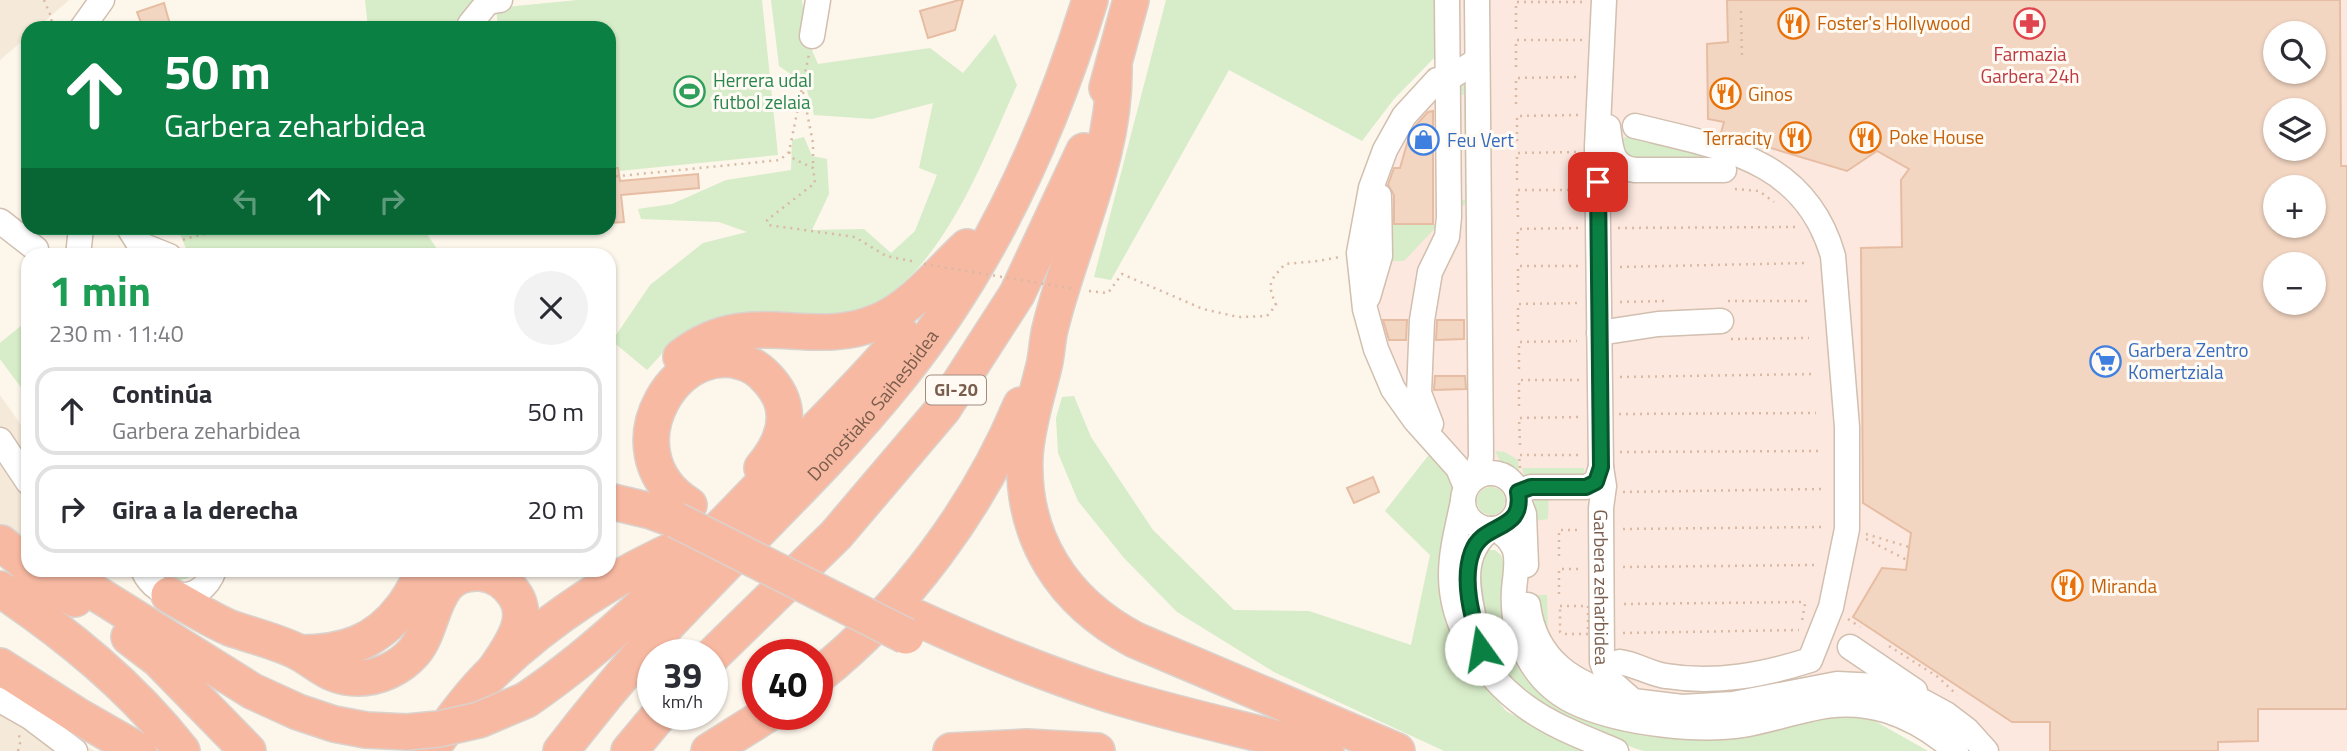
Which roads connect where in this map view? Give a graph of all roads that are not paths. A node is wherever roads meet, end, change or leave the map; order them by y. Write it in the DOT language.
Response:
graph roads {
  1 [pos="102,0"];
  2 [pos="500,0"];
  3 [pos="818,0"];
  4 [pos="1078,0"];
  5 [pos="1090,0"];
  6 [pos="1131,0"];
  7 [pos="1447,0"];
  8 [pos="1477,0"];
  9 [pos="1593,5"];
  10 [pos="87,21"];
  11 [pos="472,21"];
  12 [pos="812,36"];
  13 [pos="1476,61"];
  14 [pos="1114,66"];
  15 [pos="1592,74"];
  16 [pos="1448,79"];
  17 [pos="1635,126"];
  18 [pos="1379,167"];
  19 [pos="1724,170"];
  20 [pos="0,221"];
  21 [pos="1479,228"];
  22 [pos="133,235"];
  23 [pos="1447,237"];
  24 [pos="161,242"];
  25 [pos="967,247"];
  26 [pos="35,248"];
  27 [pos="1365,309"];
  28 [pos="1721,321"];
  29 [pos="1049,331"];
  30 [pos="1592,337"];
  31 [pos="0,440"];
  32 [pos="1439,447"];
  33 [pos="1600,458"];
  34 [pos="21,472"];
  35 [pos="1519,487"];
  36 [pos="1468,488"];
  37 [pos="616,503"];
  38 [pos="692,522"];
  39 [pos="1494,529"];
  40 [pos="7,548"];
  41 [pos="1471,555"];
  42 [pos="21,559"];
  43 [pos="45,577"];
  44 [pos="47,577"];
  45 [pos="210,577"];
  46 [pos="421,577"];
  47 [pos="460,577"];
  48 [pos="495,577"];
  49 [pos="149,579"];
  50 [pos="1514,588"];
  51 [pos="0,589"];
  52 [pos="1831,607"];
  53 [pos="912,627"];
  54 [pos="613,630"];
  55 [pos="728,640"];
  56 [pos="1850,646"];
  57 [pos="300,653"];
  58 [pos="833,662"];
  59 [pos="1619,662"];
  60 [pos="0,666"];
  61 [pos="1485,666"];
  62 [pos="494,671"];
  63 [pos="1869,685"];
  64 [pos="0,700"];
  65 [pos="1633,701"];
  66 [pos="1946,715"];
  67 [pos="647,730"];
  68 [pos="744,730"];
  69 [pos="419,741"];
  70 [pos="719,746"];
  71 [pos="75,751"];
  72 [pos="139,751"];
  73 [pos="182,751"];
  74 [pos="248,751"];
  75 [pos="561,751"];
  76 [pos="629,751"];
  77 [pos="951,751"];
  78 [pos="1097,751"];
  79 [pos="1243,751"];
  80 [pos="1326,751"];
  81 [pos="1397,751"];
  82 [pos="1616,751"];
  83 [pos="1955,751"];
  84 [pos="1986,751"];
  1 -- 10 [label="street"];
  2 -- 11 [label="street"];
  3 -- 12 [label="street"];
  4 -- 25 [label="highway"];
  5 -- 75 [label="highway, Donostiako Saihesbidea / GI-20"];
  6 -- 14 [label="highway, GI-20"];
  7 -- 16 [label="street"];
  8 -- 13 [label="street"];
  9 -- 15 [label="street, Garbera zeharbidea"];
  13 -- 16 [label="street"];
  13 -- 21 [label="street"];
  14 -- 29 [label="highway"];
  14 -- 55 [label="highway, GI-20"];
  15 -- 19 [label="street"];
  15 -- 30 [label="street, Garbera zeharbidea"];
  16 -- 18 [label="street"];
  16 -- 23 [label="street"];
  17 -- 52 [label="street"];
  18 -- 27 [label="street"];
  18 -- 27 [label="street"];
  20 -- 26 [label="street"];
  21 -- 23 [label="street"];
  21 -- 36 [label="street"];
  22 -- 24 [label="street"];
  23 -- 32 [label="street"];
  25 -- 38 [label="highway"];
  25 -- 54 [label="highway"];
  27 -- 32 [label="street"];
  28 -- 30 [label="street"];
  29 -- 58 [label="highway"];
  29 -- 81 [label="highway"];
  30 -- 33 [label="street, Garbera zeharbidea"];
  31 -- 34 [label="street"];
  32 -- 36 [label="street"];
  33 -- 35 [label="street"];
  33 -- 65 [label="street, Garbera zeharbidea"];
  35 -- 36 [label="street"];
  35 -- 39 [label="street"];
  35 -- 65 [label="street"];
  36 -- 39 [label="street"];
  36 -- 61 [label="street"];
  37 -- 38 [label="highway"];
  38 -- 53 [label="highway"];
  38 -- 54 [label="highway"];
  38 -- 62 [label="highway"];
  39 -- 41 [label="street"];
  39 -- 50 [label="street"];
  40 -- 42 [label="highway"];
  41 -- 50 [label="street"];
  41 -- 61 [label="street"];
  43 -- 74 [label="highway"];
  44 -- 69 [label="highway"];
  45 -- 49 [label="street"];
  46 -- 57 [label="highway"];
  47 -- 57 [label="highway"];
  48 -- 62 [label="highway"];
  49 -- 57 [label="highway"];
  50 -- 83 [label="street"];
  51 -- 73 [label="highway"];
  52 -- 59 [label="street"];
  52 -- 63 [label="street"];
  53 -- 79 [label="highway"];
  53 -- 80 [label="highway"];
  54 -- 69 [label="highway, bridge"];
  56 -- 66 [label="street"];
  60 -- 72 [label="highway"];
  61 -- 82 [label="street"];
  62 -- 69 [label="highway"];
  63 -- 65 [label="street"];
  63 -- 66 [label="street"];
  64 -- 71 [label="street"];
  66 -- 84 [label="street"];
  67 -- 76 [label="highway"];
  68 -- 70 [label="highway"];
  77 -- 78 [label="highway"];
}
